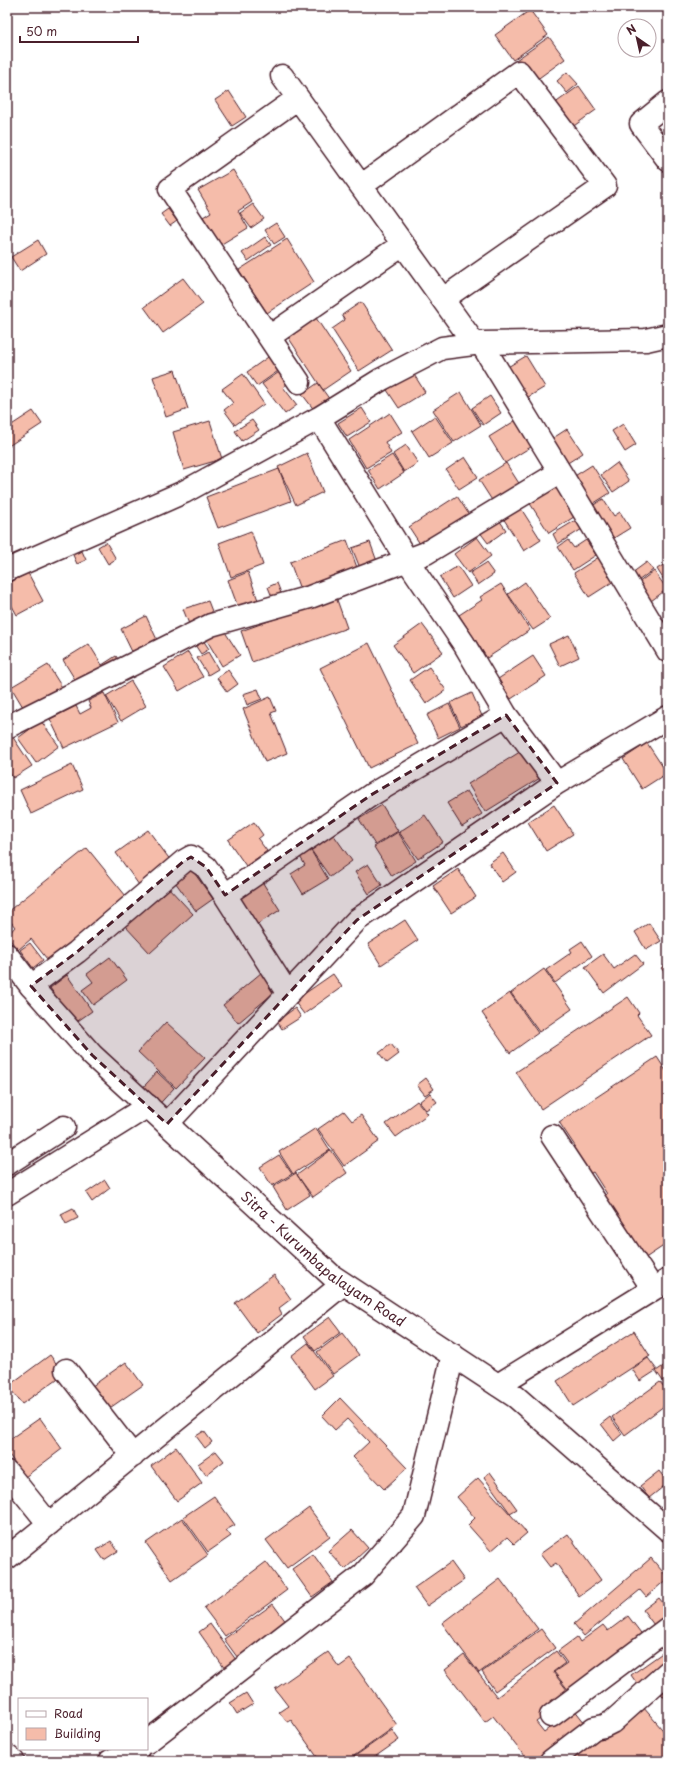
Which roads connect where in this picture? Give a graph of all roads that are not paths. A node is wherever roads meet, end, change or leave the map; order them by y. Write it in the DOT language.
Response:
graph roads {
  1 [pos="282,76"];
  2 [pos="298,98"];
  3 [pos="668,102"];
  4 [pos="668,160"];
  5 [pos="361,186"];
  6 [pos="403,244"];
  7 [pos="443,299"];
  8 [pos="668,334"];
  9 [pos="269,338"];
  10 [pos="478,343"];
  11 [pos="299,382"];
  12 [pos="319,418"];
  13 [pos="560,472"];
  14 [pos="407,560"];
  15 [pos="7,570"];
  16 [pos="668,651"];
  17 [pos="506,715"];
  18 [pos="668,717"];
  19 [pos="7,727"];
  20 [pos="557,783"];
  21 [pos="225,895"];
  22 [pos="7,955"];
  23 [pos="31,986"];
  24 [pos="288,994"];
  25 [pos="148,1106"];
  26 [pos="167,1124"];
  27 [pos="64,1127"];
  28 [pos="552,1136"];
  29 [pos="7,1164"];
  30 [pos="7,1194"];
  31 [pos="344,1284"];
  32 [pos="661,1285"];
  33 [pos="453,1355"];
  34 [pos="66,1370"];
  35 [pos="498,1385"];
  36 [pos="133,1456"];
  37 [pos="7,1472"];
  38 [pos="49,1524"];
  39 [pos="668,1530"];
  40 [pos="7,1558"];
  41 [pos="668,1628"];
  42 [pos="668,1672"];
  43 [pos="551,1716"];
  44 [pos="148,1741"];
  45 [pos="136,1750"];
  46 [pos="7,1756"];
  47 [pos="13,1761"];
  48 [pos="110,1761"];
  49 [pos="550,1761"];
  1 -- 2 [label="street"];
  2 -- 5 [label="street"];
  2 -- 9 [label="street"];
  3 -- 4 [label="street"];
  5 -- 6 [label="street"];
  5 -- 7 [label="street"];
  6 -- 7 [label="street"];
  6 -- 9 [label="street"];
  7 -- 10 [label="street"];
  8 -- 10 [label="street"];
  9 -- 11 [label="street"];
  10 -- 12 [label="street"];
  10 -- 13 [label="street"];
  12 -- 14 [label="street"];
  12 -- 15 [label="street"];
  13 -- 14 [label="street"];
  13 -- 16 [label="street"];
  14 -- 17 [label="street"];
  14 -- 19 [label="street"];
  17 -- 20 [label="street"];
  17 -- 21 [label="street"];
  18 -- 20 [label="street"];
  20 -- 24 [label="street"];
  21 -- 23 [label="street"];
  21 -- 24 [label="street"];
  22 -- 23 [label="street, Sitra - Kurumbapalayam Road"];
  23 -- 25 [label="street, Sitra - Kurumbapalayam Road"];
  24 -- 26 [label="street"];
  25 -- 26 [label="street, Sitra - Kurumbapalayam Road"];
  25 -- 30 [label="street"];
  26 -- 31 [label="street, Sitra - Kurumbapalayam Road"];
  27 -- 29 [label="street"];
  28 -- 32 [label="street"];
  31 -- 33 [label="street, Sitra - Kurumbapalayam Road"];
  31 -- 36 [label="street"];
  32 -- 35 [label="street"];
  33 -- 35 [label="street, Sitra - Kurumbapalayam Road"];
  33 -- 44 [label="street"];
  34 -- 36 [label="street"];
  35 -- 39 [label="street, Sitra - Kurumbapalayam Road"];
  36 -- 38 [label="street"];
  37 -- 38 [label="street"];
  38 -- 40 [label="street"];
  41 -- 43 [label="street"];
  42 -- 49 [label="street"];
  45 -- 48 [label="street"];
  46 -- 47 [label="street"];
}
